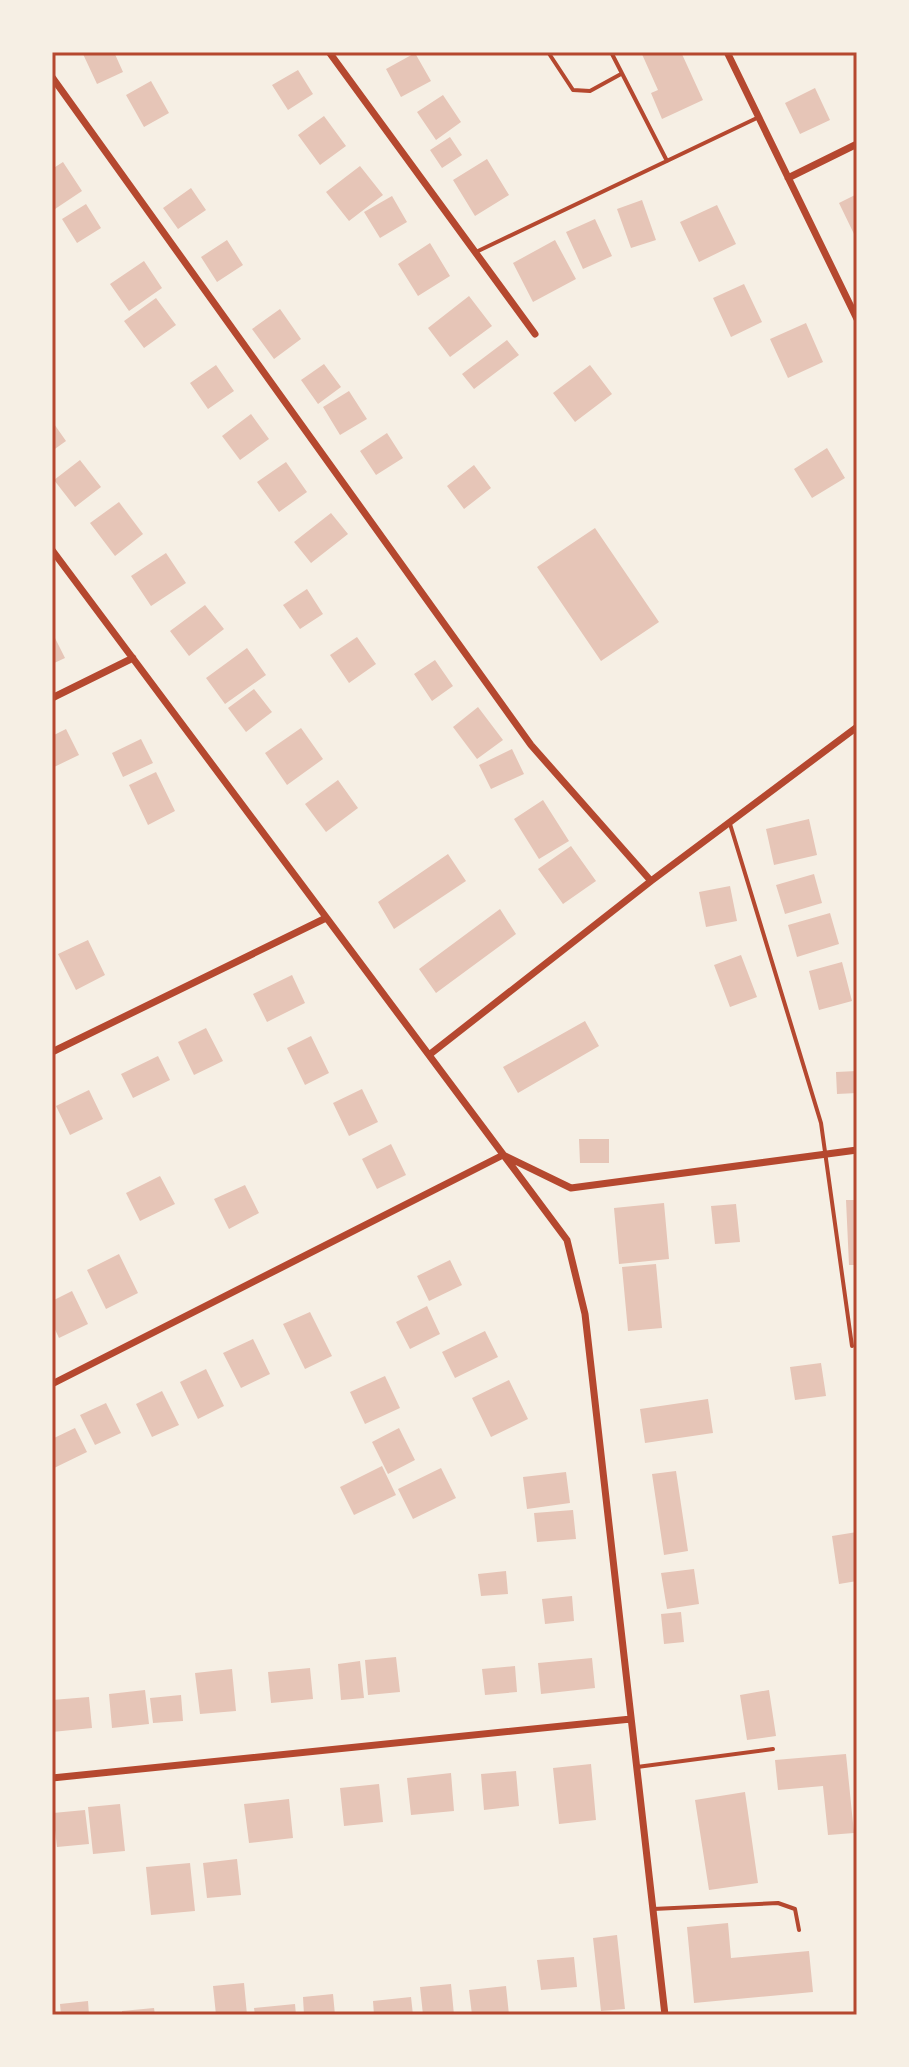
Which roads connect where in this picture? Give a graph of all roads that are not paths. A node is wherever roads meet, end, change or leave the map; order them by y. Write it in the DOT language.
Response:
graph roads {
  1 [pos="329,52"];
  2 [pos="548,52"];
  3 [pos="611,52"];
  4 [pos="727,52"];
  5 [pos="621,74"];
  6 [pos="52,77"];
  7 [pos="759,117"];
  8 [pos="857,144"];
  9 [pos="667,161"];
  10 [pos="788,178"];
  11 [pos="476,252"];
  12 [pos="857,319"];
  13 [pos="535,334"];
  14 [pos="52,550"];
  15 [pos="133,658"];
  16 [pos="52,698"];
  17 [pos="857,727"];
  18 [pos="729,823"];
  19 [pos="651,881"];
  20 [pos="326,918"];
  21 [pos="52,1052"];
  22 [pos="429,1055"];
  23 [pos="857,1150"];
  24 [pos="825,1152"];
  25 [pos="503,1155"];
  26 [pos="852,1346"];
  27 [pos="52,1384"];
  28 [pos="631,1719"];
  29 [pos="773,1749"];
  30 [pos="637,1767"];
  31 [pos="52,1778"];
  32 [pos="653,1909"];
  33 [pos="799,1930"];
  34 [pos="665,2015"];
  1 -- 11 [label="street"];
  2 -- 5 [label="lane"];
  3 -- 5 [label="lane"];
  4 -- 7 [label="street"];
  5 -- 9 [label="lane"];
  6 -- 19 [label="street"];
  7 -- 9 [label="lane"];
  7 -- 10 [label="street"];
  8 -- 10 [label="street"];
  9 -- 11 [label="lane"];
  10 -- 12 [label="street"];
  11 -- 13 [label="street"];
  14 -- 15 [label="street"];
  15 -- 16 [label="street"];
  15 -- 20 [label="street"];
  17 -- 18 [label="street"];
  18 -- 19 [label="street"];
  18 -- 24 [label="lane"];
  19 -- 22 [label="street"];
  20 -- 21 [label="street"];
  20 -- 22 [label="street"];
  22 -- 25 [label="street"];
  23 -- 24 [label="street"];
  24 -- 25 [label="street"];
  24 -- 26 [label="lane"];
  25 -- 27 [label="street"];
  25 -- 28 [label="street"];
  28 -- 30 [label="street"];
  28 -- 31 [label="street"];
  29 -- 30 [label="lane"];
  30 -- 32 [label="street"];
  32 -- 33 [label="lane"];
  32 -- 34 [label="street"];
}
